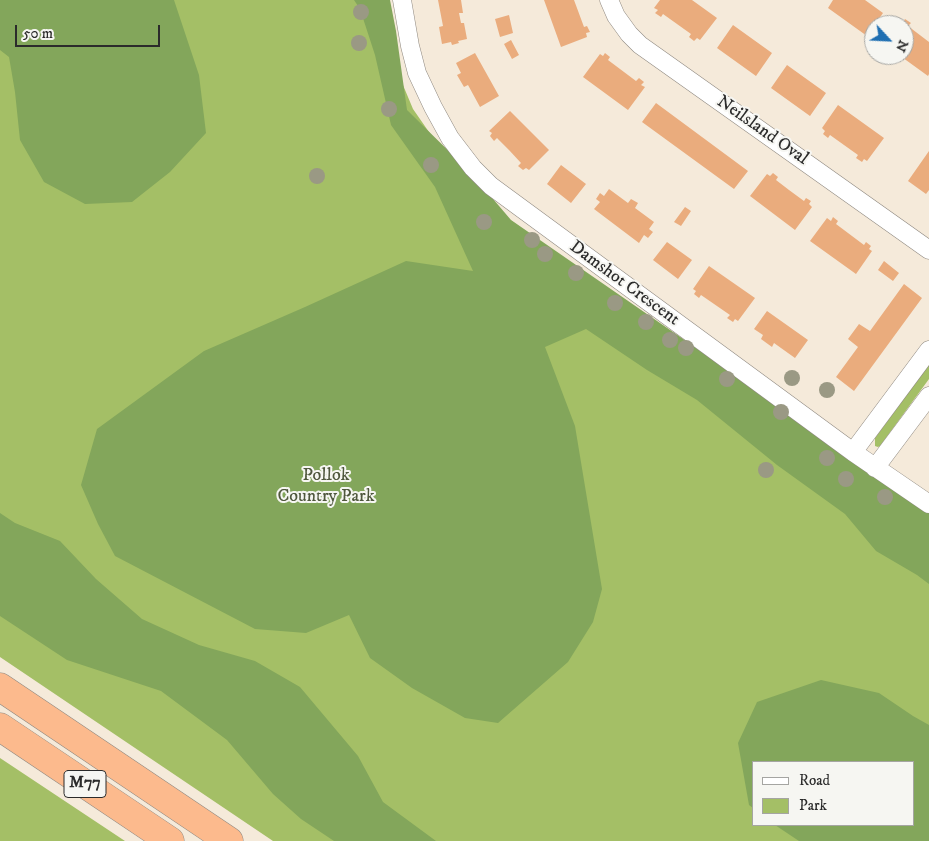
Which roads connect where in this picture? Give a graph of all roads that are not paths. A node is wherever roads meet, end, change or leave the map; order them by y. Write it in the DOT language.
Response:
graph roads {
  1 [pos="402,0"];
  2 [pos="609,0"];
  3 [pos="929,250"];
  4 [pos="929,350"];
  5 [pos="929,396"];
  6 [pos="853,452"];
  7 [pos="875,468"];
  8 [pos="929,504"];
  9 [pos="0,687"];
  10 [pos="0,727"];
  11 [pos="170,841"];
  12 [pos="229,841"];
  1 -- 6 [label="street, Damshot Crescent"];
  2 -- 3 [label="street, Neilsland Oval"];
  4 -- 6 [label="street"];
  5 -- 7 [label="street"];
  6 -- 7 [label="street, Damshot Crescent"];
  7 -- 8 [label="street, Damshot Crescent"];
  9 -- 12 [label="highway, M77"];
  10 -- 11 [label="highway, M77"];
}
